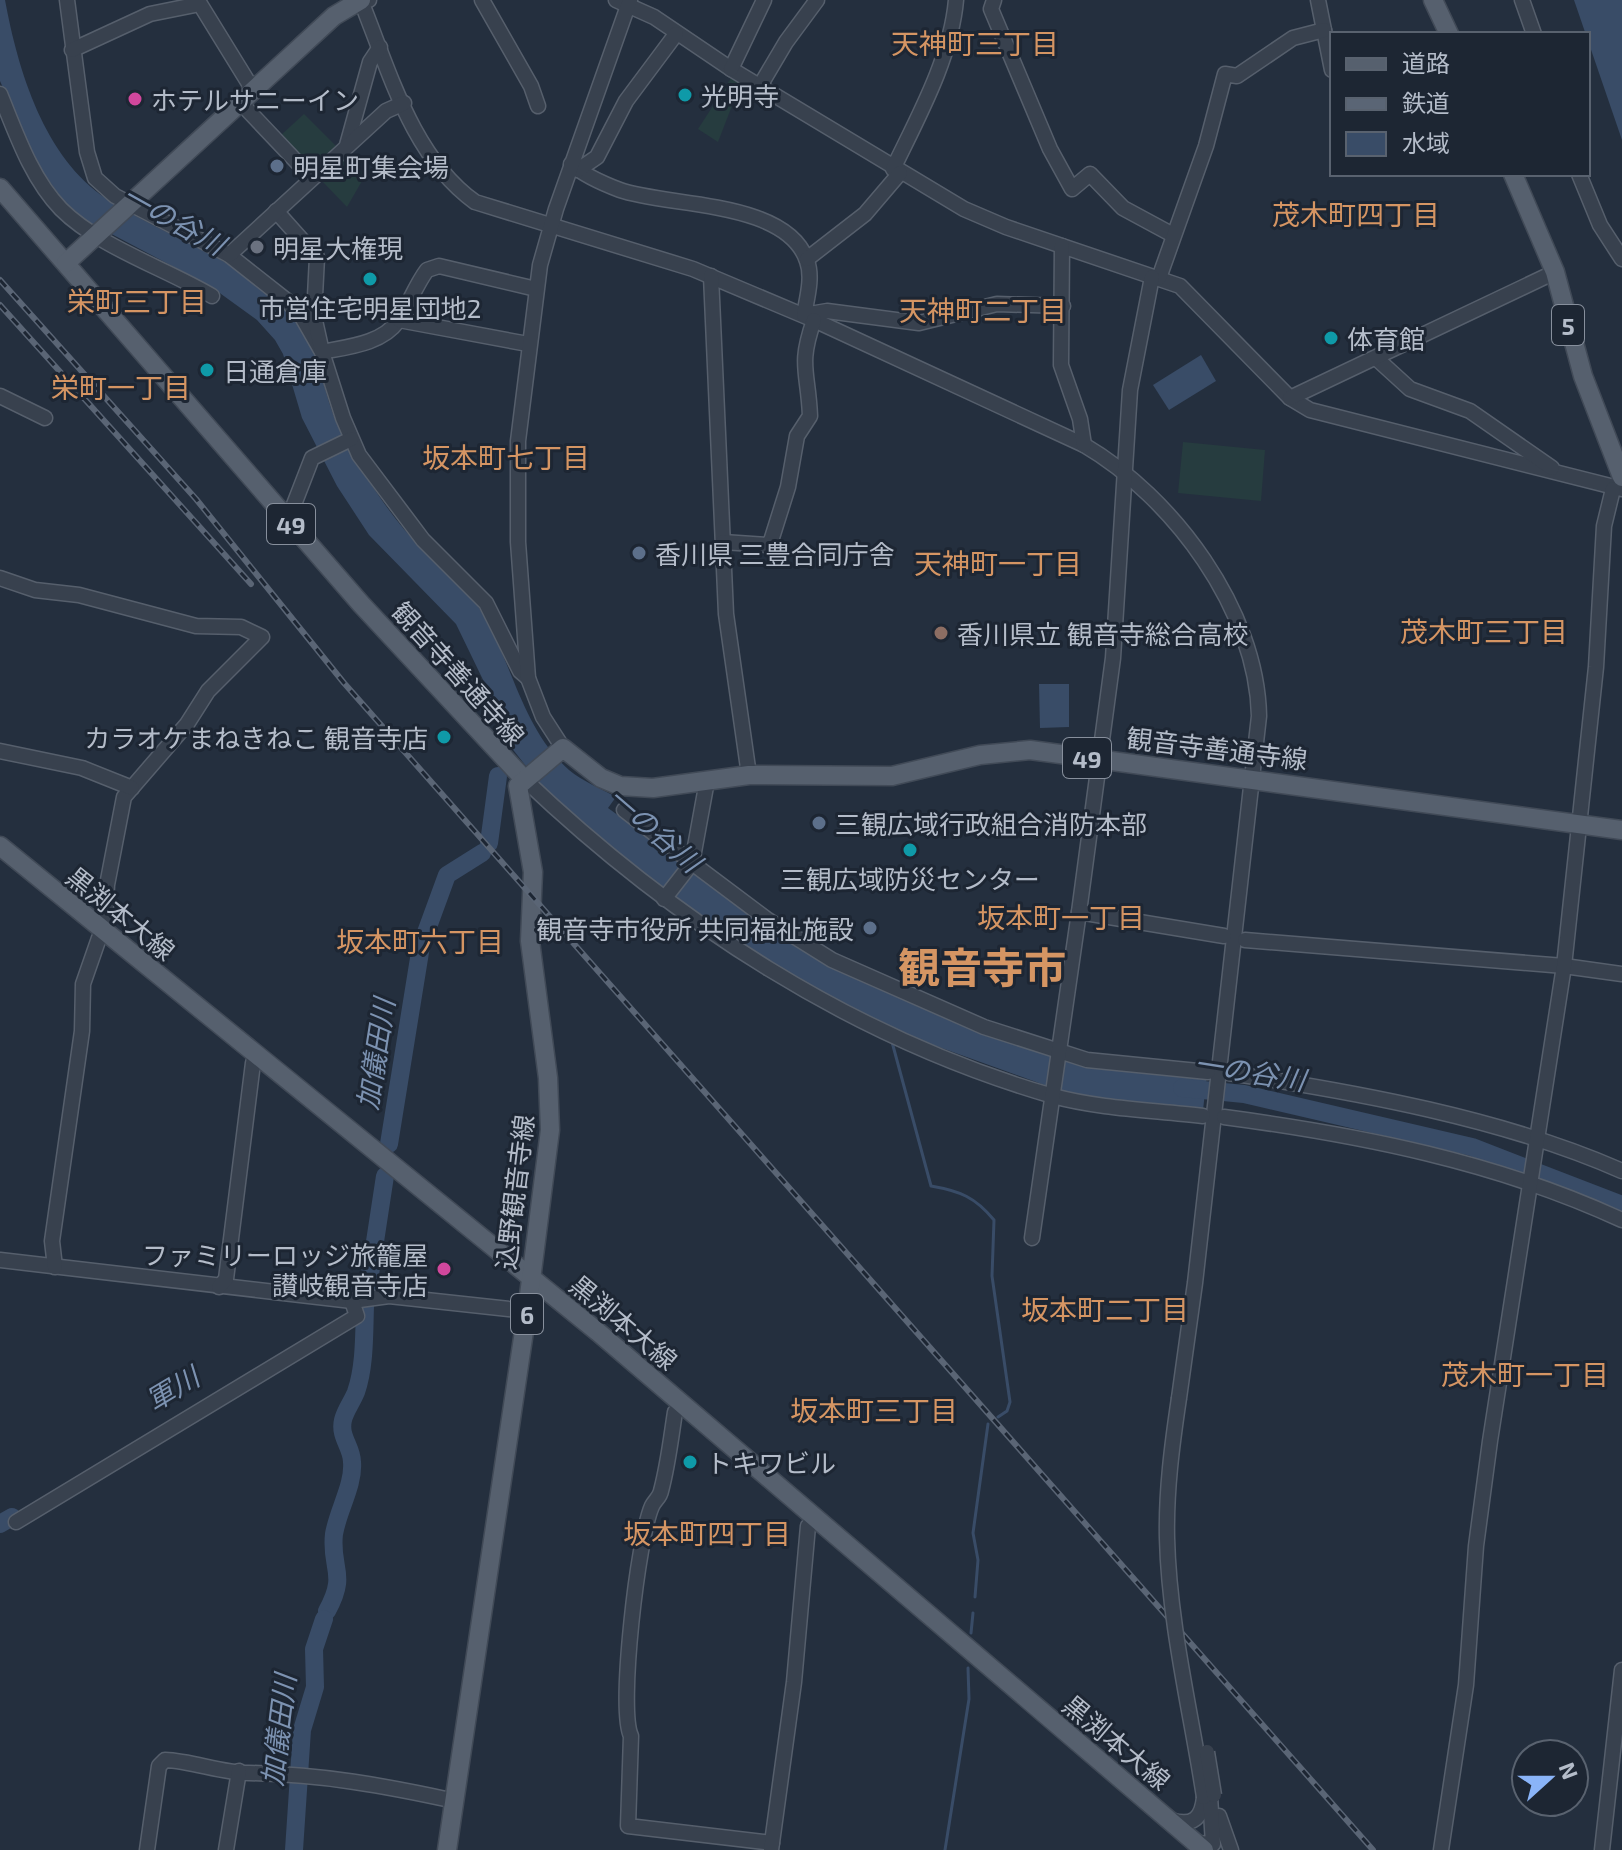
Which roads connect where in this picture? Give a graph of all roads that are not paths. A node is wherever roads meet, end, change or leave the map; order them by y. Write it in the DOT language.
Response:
graph roads {
  1 [pos="67,0"];
  2 [pos="361,0"];
  3 [pos="369,0"];
  4 [pos="482,0"];
  5 [pos="764,0"];
  6 [pos="817,0"];
  7 [pos="956,0"];
  8 [pos="994,0"];
  9 [pos="1318,0"];
  10 [pos="1433,0"];
  11 [pos="1522,0"];
  12 [pos="625,2"];
  13 [pos="1324,30"];
  14 [pos="1447,32"];
  15 [pos="1533,32"];
  16 [pos="676,34"];
  17 [pos="380,47"];
  18 [pos="72,50"];
  19 [pos="1330,60"];
  20 [pos="731,69"];
  21 [pos="760,86"];
  22 [pos="0,94"];
  23 [pos="246,96"];
  24 [pos="404,103"];
  25 [pos="538,106"];
  26 [pos="347,146"];
  27 [pos="575,167"];
  28 [pos="896,171"];
  29 [pos="1514,176"];
  30 [pos="1580,176"];
  31 [pos="312,178"];
  32 [pos="0,188"];
  33 [pos="129,203"];
  34 [pos="276,211"];
  35 [pos="550,226"];
  36 [pos="96,234"];
  37 [pos="1173,235"];
  38 [pos="1062,246"];
  39 [pos="229,255"];
  40 [pos="807,259"];
  41 [pos="1622,259"];
  42 [pos="66,263"];
  43 [pos="1555,272"];
  44 [pos="711,276"];
  45 [pos="1156,278"];
  46 [pos="536,289"];
  47 [pos="212,296"];
  48 [pos="1063,306"];
  49 [pos="809,318"];
  50 [pos="399,320"];
  51 [pos="528,344"];
  52 [pos="322,352"];
  53 [pos="1376,358"];
  54 [pos="0,396"];
  55 [pos="1290,398"];
  56 [pos="45,418"];
  57 [pos="351,439"];
  58 [pos="1084,445"];
  59 [pos="1124,470"];
  60 [pos="1559,473"];
  61 [pos="1619,485"];
  62 [pos="288,520"];
  63 [pos="723,542"];
  64 [pos="0,578"];
  65 [pos="528,678"];
  66 [pos="560,750"];
  67 [pos="0,751"];
  68 [pos="1102,760"];
  69 [pos="749,775"];
  70 [pos="526,776"];
  71 [pos="1253,777"];
  72 [pos="707,781"];
  73 [pos="132,788"];
  74 [pos="624,810"];
  75 [pos="1578,823"];
  76 [pos="1622,830"];
  77 [pos="0,846"];
  78 [pos="692,863"];
  79 [pos="664,899"];
  80 [pos="1079,912"];
  81 [pos="105,923"];
  82 [pos="1224,936"];
  83 [pos="99,938"];
  84 [pos="1245,940"];
  85 [pos="1564,966"];
  86 [pos="1622,974"];
  87 [pos="1058,1051"];
  88 [pos="253,1063"];
  89 [pos="1219,1073"];
  90 [pos="1053,1095"];
  91 [pos="1214,1116"];
  92 [pos="1537,1136"];
  93 [pos="1622,1171"];
  94 [pos="1529,1183"];
  95 [pos="1622,1220"];
  96 [pos="1032,1238"];
  97 [pos="0,1260"];
  98 [pos="55,1267"];
  99 [pos="530,1278"];
  100 [pos="219,1287"];
  101 [pos="352,1301"];
  102 [pos="527,1311"];
  103 [pos="1182,1398"];
  104 [pos="675,1412"];
  105 [pos="16,1522"];
  106 [pos="808,1526"];
  107 [pos="1622,1670"];
  108 [pos="239,1771"];
  109 [pos="1210,1796"];
  110 [pos="455,1801"];
  111 [pos="1217,1812"];
  112 [pos="1168,1819"];
  113 [pos="772,1846"];
  114 [pos="1210,1846"];
  115 [pos="147,1850"];
  116 [pos="226,1850"];
  117 [pos="447,1850"];
  118 [pos="1231,1850"];
  119 [pos="1441,1850"];
  120 [pos="1602,1850"];
  1 -- 18 [label="street"];
  2 -- 3 [label="street"];
  2 -- 17 [label="street"];
  2 -- 23 [label="main road"];
  4 -- 25 [label="street"];
  5 -- 20 [label="street"];
  6 -- 21 [label="street"];
  7 -- 28 [label="street"];
  8 -- 37 [label="street"];
  9 -- 13 [label="street"];
  10 -- 14 [label="main road"];
  11 -- 15 [label="street"];
  12 -- 16 [label="street"];
  12 -- 27 [label="street"];
  13 -- 19 [label="street"];
  13 -- 37 [label="street"];
  16 -- 20 [label="street"];
  16 -- 27 [label="street"];
  17 -- 24 [label="street"];
  17 -- 26 [label="street"];
  18 -- 23 [label="street"];
  18 -- 33 [label="street"];
  20 -- 21 [label="street"];
  21 -- 28 [label="street"];
  22 -- 36 [label="street"];
  23 -- 31 [label="street"];
  23 -- 33 [label="main road"];
  24 -- 26 [label="street"];
  24 -- 35 [label="street"];
  26 -- 31 [label="street"];
  27 -- 35 [label="street"];
  27 -- 40 [label="street"];
  28 -- 38 [label="street"];
  28 -- 40 [label="street"];
  29 -- 43 [label="main road, 5"];
  30 -- 41 [label="street"];
  31 -- 34 [label="street"];
  32 -- 42 [label="main road, 観音寺善通寺線"];
  33 -- 36 [label="main road"];
  33 -- 39 [label="street"];
  34 -- 39 [label="street"];
  34 -- 52 [label="street"];
  35 -- 44 [label="street"];
  35 -- 46 [label="street"];
  36 -- 42 [label="main road"];
  36 -- 47 [label="street"];
  37 -- 45 [label="street"];
  38 -- 45 [label="street"];
  38 -- 48 [label="street"];
  39 -- 52 [label="street"];
  40 -- 49 [label="street"];
  42 -- 62 [label="main road, 観音寺善通寺線 / 49"];
  43 -- 53 [label="street"];
  43 -- 61 [label="main road, 5"];
  44 -- 49 [label="street"];
  44 -- 63 [label="street"];
  45 -- 55 [label="street"];
  45 -- 59 [label="street"];
  46 -- 50 [label="street"];
  46 -- 51 [label="street"];
  48 -- 49 [label="street"];
  48 -- 58 [label="street"];
  49 -- 58 [label="street"];
  49 -- 63 [label="street"];
  50 -- 51 [label="street"];
  50 -- 52 [label="street"];
  51 -- 65 [label="street"];
  52 -- 57 [label="street"];
  53 -- 55 [label="street"];
  53 -- 60 [label="street"];
  54 -- 56 [label="street"];
  55 -- 60 [label="street"];
  57 -- 62 [label="street"];
  57 -- 65 [label="street"];
  58 -- 59 [label="street"];
  59 -- 68 [label="street"];
  59 -- 71 [label="street"];
  60 -- 61 [label="street"];
  61 -- 75 [label="street"];
  62 -- 70 [label="main road, 観音寺善通寺線 / 49"];
  63 -- 69 [label="street"];
  64 -- 73 [label="street"];
  65 -- 66 [label="street"];
  66 -- 70 [label="main road, 観音寺善通寺線"];
  66 -- 72 [label="main road, 観音寺善通寺線 / 49"];
  67 -- 73 [label="street"];
  68 -- 69 [label="main road, 観音寺善通寺線 / 49"];
  68 -- 71 [label="main road, 観音寺善通寺線 / 49"];
  68 -- 80 [label="street"];
  69 -- 72 [label="main road, 観音寺善通寺線 / 49"];
  70 -- 79 [label="street"];
  70 -- 99 [label="main road, 込野観音寺線 / 6"];
  71 -- 75 [label="main road, 観音寺善通寺線 / 49"];
  71 -- 89 [label="street"];
  72 -- 78 [label="street"];
  73 -- 81 [label="street"];
  74 -- 78 [label="street"];
  75 -- 76 [label="main road, 観音寺善通寺線 / 49"];
  75 -- 85 [label="street"];
  77 -- 99 [label="main road, 黒渕本大線"];
  78 -- 79 [label="street"];
  78 -- 87 [label="street"];
  79 -- 90 [label="street"];
  80 -- 82 [label="street"];
  80 -- 87 [label="street"];
  83 -- 98 [label="street"];
  84 -- 85 [label="street"];
  85 -- 86 [label="street"];
  85 -- 92 [label="street"];
  87 -- 89 [label="street"];
  87 -- 90 [label="street"];
  88 -- 100 [label="street"];
  89 -- 91 [label="street"];
  89 -- 92 [label="street"];
  90 -- 91 [label="street"];
  90 -- 96 [label="street"];
  91 -- 94 [label="street"];
  91 -- 103 [label="street"];
  92 -- 93 [label="street"];
  92 -- 94 [label="street"];
  94 -- 95 [label="street"];
  94 -- 119 [label="street"];
  97 -- 98 [label="street"];
  98 -- 100 [label="street"];
  99 -- 102 [label="main road, 込野観音寺線 / 6"];
  99 -- 112 [label="main road, 黒渕本大線"];
  100 -- 101 [label="street"];
  101 -- 102 [label="street"];
  101 -- 105 [label="street"];
  102 -- 110 [label="main road, 込野観音寺線 / 6"];
  103 -- 109 [label="street, bridge"];
  103 -- 109 [label="street, bridge"];
  104 -- 113 [label="street"];
  106 -- 113 [label="street"];
  107 -- 120 [label="street"];
  108 -- 110 [label="street"];
  108 -- 115 [label="street"];
  108 -- 116 [label="street"];
  109 -- 111 [label="street"];
  109 -- 112 [label="street"];
  109 -- 114 [label="street"];
  110 -- 117 [label="main road, 込野観音寺線 / 6"];
  111 -- 114 [label="street"];
  111 -- 118 [label="street"];
  112 -- 114 [label="main road, 黒渕本大線"];
}
